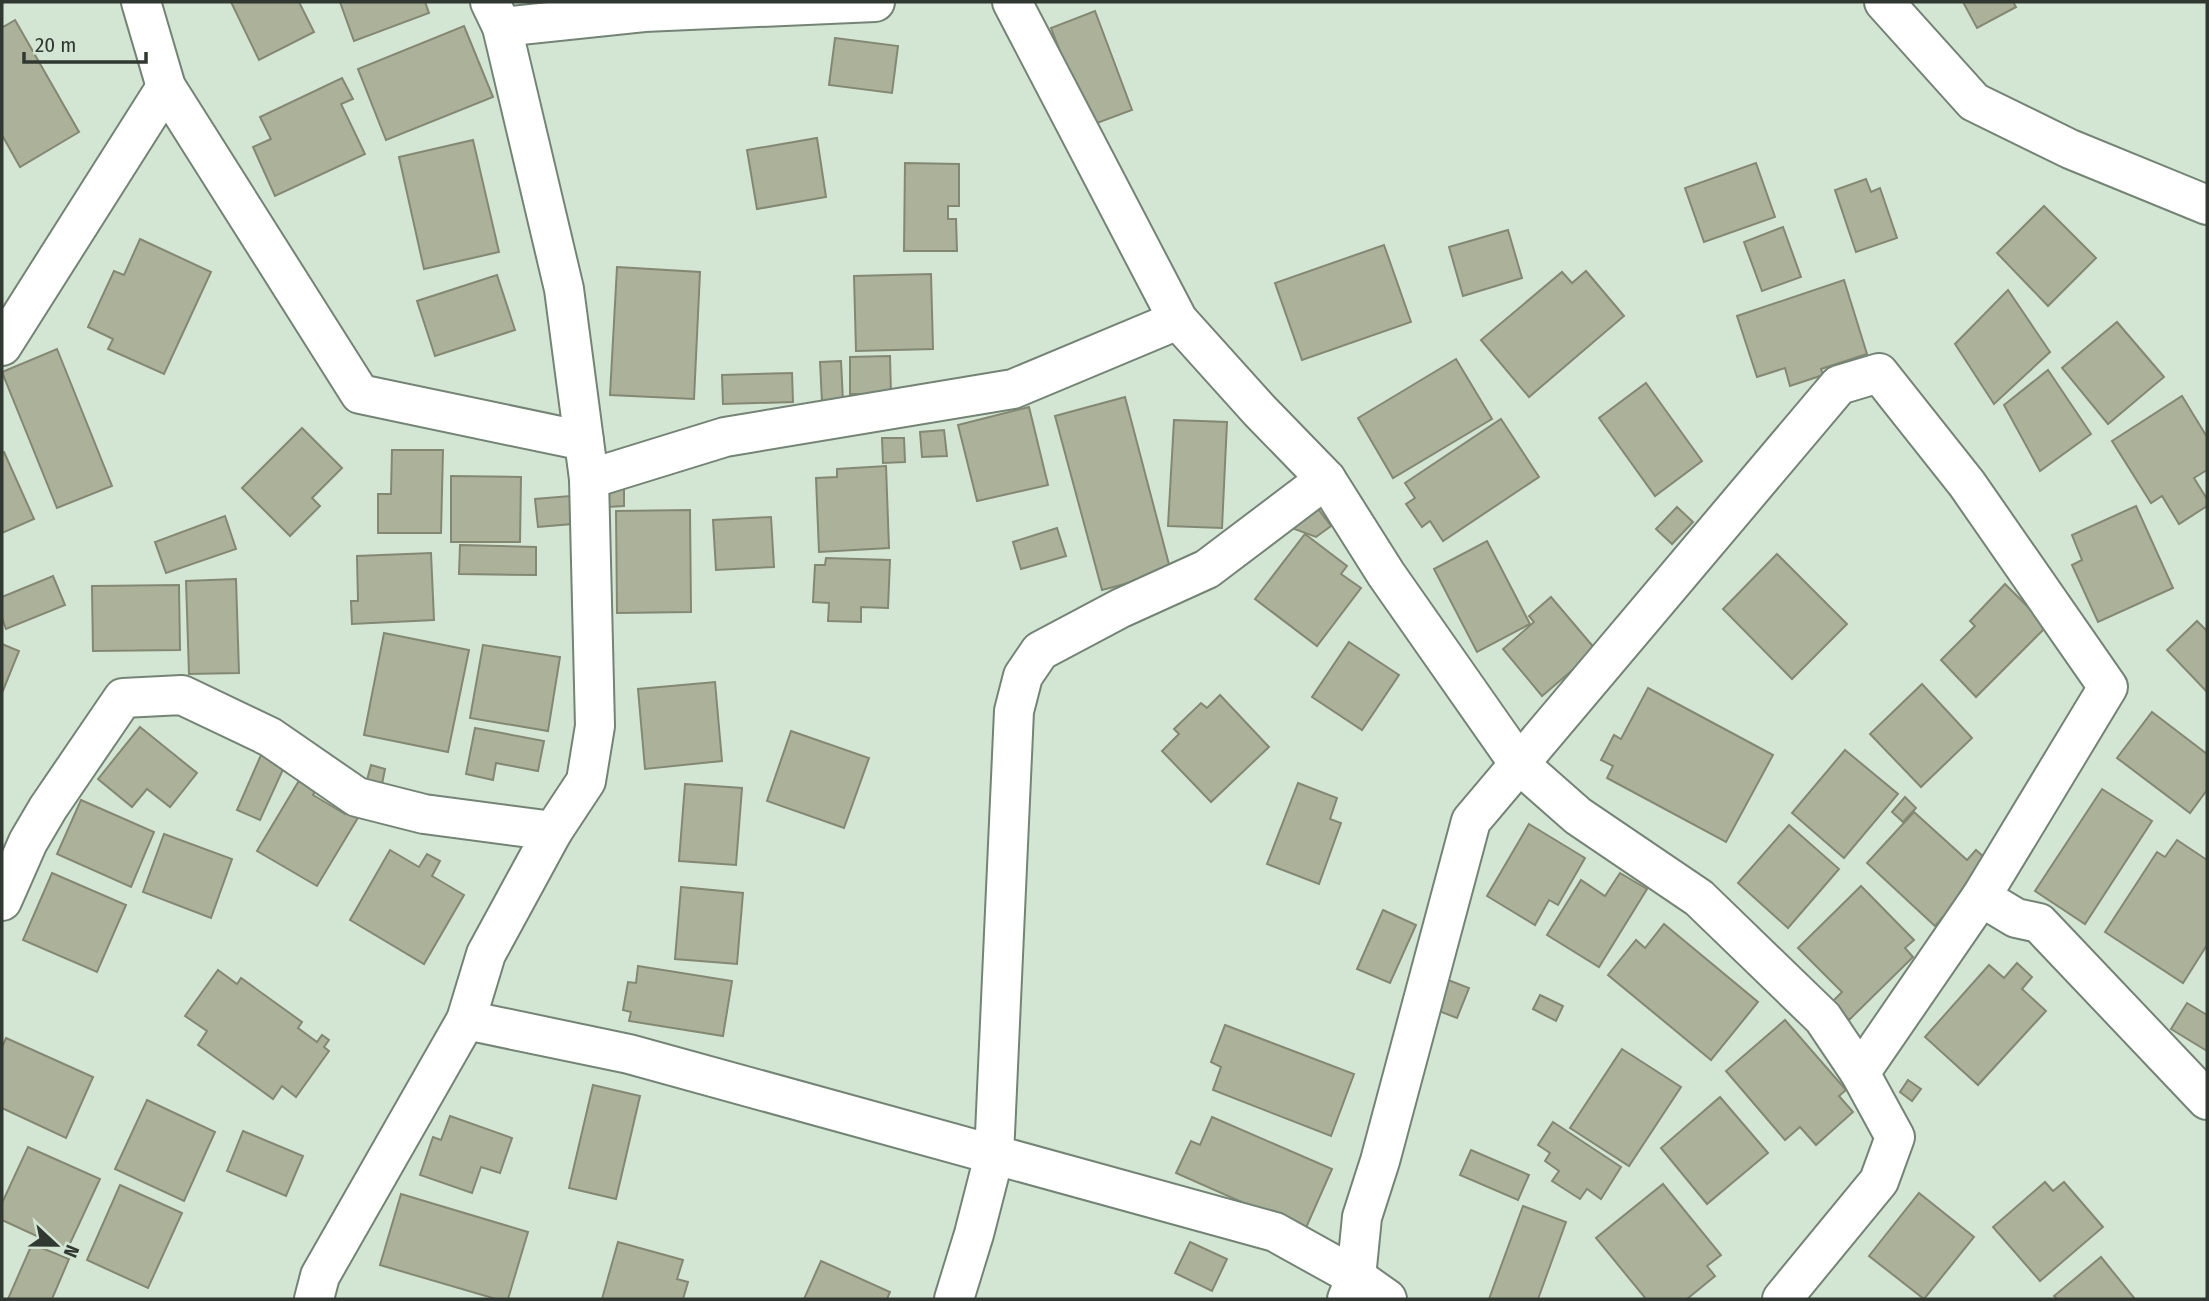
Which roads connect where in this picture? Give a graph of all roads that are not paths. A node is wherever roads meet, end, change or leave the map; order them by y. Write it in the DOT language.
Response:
graph roads {
  1 [pos="141,2"];
  2 [pos="875,2"];
  3 [pos="1012,2"];
  4 [pos="1884,2"];
  5 [pos="496,15"];
  6 [pos="166,87"];
  7 [pos="2207,205"];
  8 [pos="1178,320"];
  9 [pos="2,346"];
  10 [pos="584,440"];
  11 [pos="589,479"];
  12 [pos="1326,479"];
  13 [pos="1520,764"];
  14 [pos="553,831"];
  15 [pos="1981,897"];
  16 [pos="2,901"];
  17 [pos="466,1020"];
  18 [pos="1860,1073"];
  19 [pos="2207,1100"];
  20 [pos="994,1156"];
  21 [pos="1352,1288"];
  22 [pos="314,1299"];
  23 [pos="954,1299"];
  24 [pos="1387,1299"];
  25 [pos="1782,1299"];
  1 -- 6 [label="street"];
  2 -- 5 [label="street"];
  3 -- 8 [label="street"];
  4 -- 7 [label="street"];
  5 -- 10 [label="street"];
  6 -- 9 [label="street"];
  6 -- 10 [label="street"];
  8 -- 11 [label="street"];
  8 -- 12 [label="street"];
  10 -- 11 [label="street"];
  11 -- 14 [label="street"];
  12 -- 13 [label="street"];
  12 -- 20 [label="street"];
  13 -- 15 [label="street"];
  13 -- 18 [label="street"];
  13 -- 21 [label="street"];
  14 -- 16 [label="street"];
  14 -- 17 [label="street"];
  15 -- 18 [label="street"];
  15 -- 19 [label="street"];
  17 -- 20 [label="street"];
  17 -- 22 [label="street"];
  18 -- 25 [label="street"];
  20 -- 21 [label="street"];
  20 -- 23 [label="street"];
  21 -- 24 [label="street"];
}
